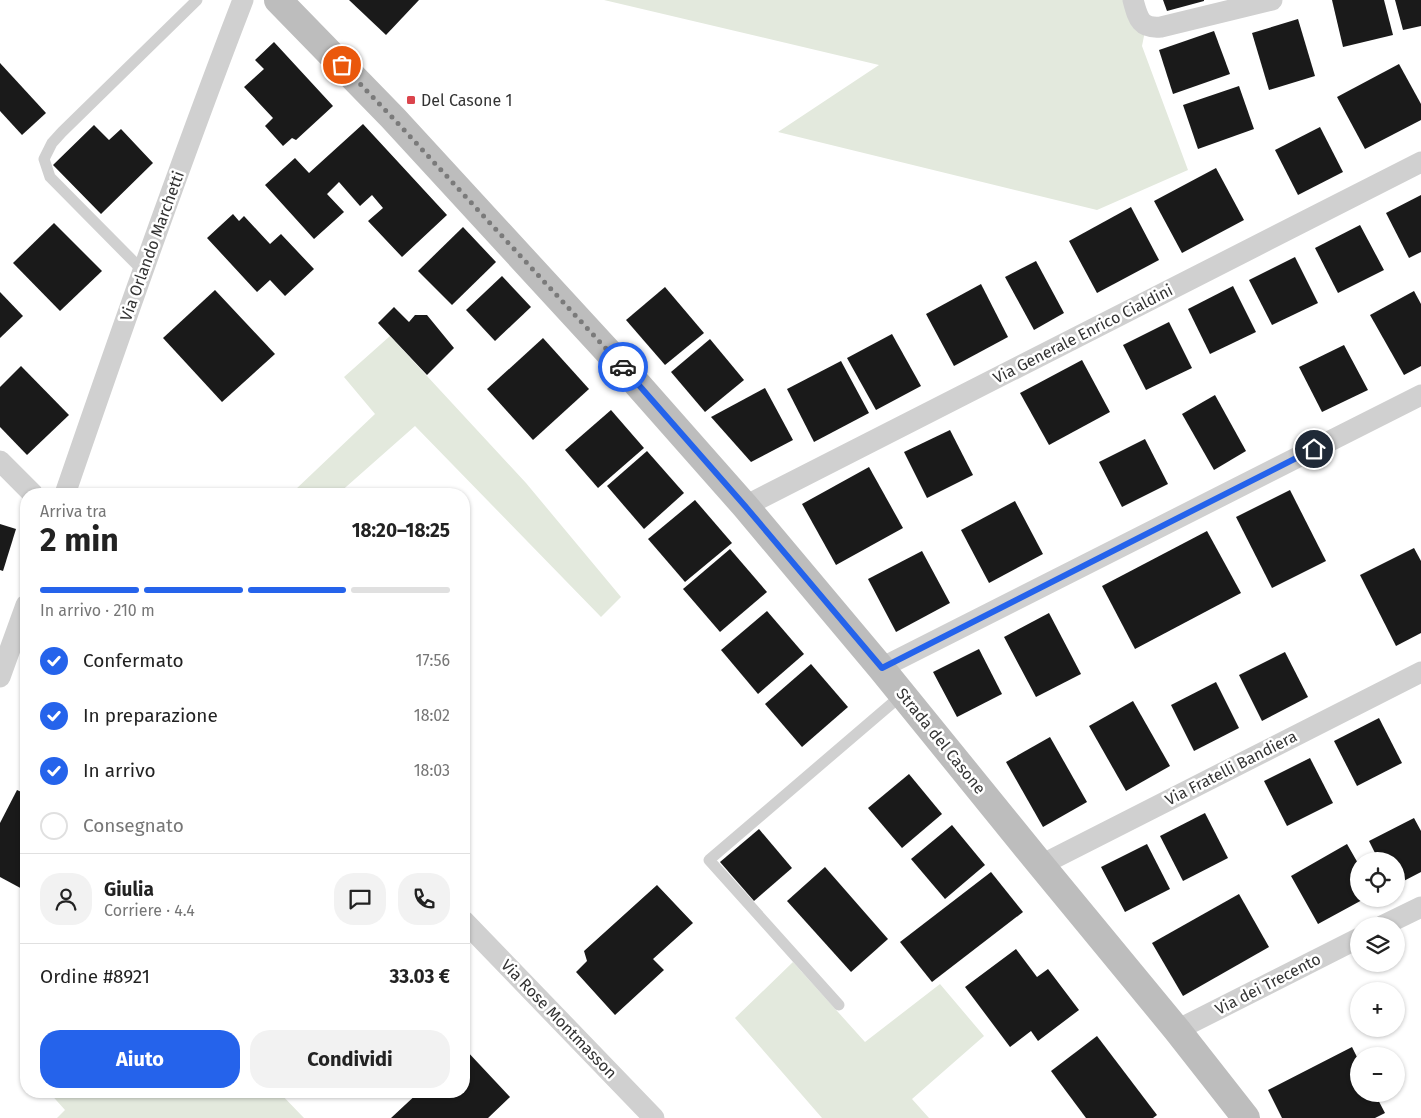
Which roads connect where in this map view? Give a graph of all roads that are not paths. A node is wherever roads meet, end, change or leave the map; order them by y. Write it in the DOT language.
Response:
graph roads {
  1 [pos="197,0"];
  2 [pos="244,0"];
  3 [pos="278,0"];
  4 [pos="1133,0"];
  5 [pos="1272,0"];
  6 [pos="1421,162"];
  7 [pos="143,271"];
  8 [pos="1421,395"];
  9 [pos="0,461"];
  10 [pos="27,488"];
  11 [pos="67,488"];
  12 [pos="745,506"];
  13 [pos="20,622"];
  14 [pos="882,668"];
  15 [pos="1421,672"];
  16 [pos="0,677"];
  17 [pos="903,694"];
  18 [pos="1041,865"];
  19 [pos="1421,906"];
  20 [pos="1400,917"];
  21 [pos="470,926"];
  22 [pos="1350,943"];
  23 [pos="839,1005"];
  24 [pos="1177,1030"];
  25 [pos="654,1118"];
  26 [pos="1246,1118"];
  1 -- 7 [label="lane"];
  2 -- 7 [label="street, Via Orlando Marchetti"];
  3 -- 12 [label="street, Strada del Casone"];
  4 -- 5 [label="street"];
  6 -- 12 [label="street, Via Generale Enrico Cialdini"];
  7 -- 11 [label="street, Via Orlando Marchetti"];
  8 -- 14 [label="street"];
  9 -- 10 [label="street"];
  12 -- 14 [label="street, Strada del Casone"];
  13 -- 16 [label="street"];
  14 -- 17 [label="street, Strada del Casone"];
  15 -- 18 [label="street, Via Fratelli Bandiera"];
  17 -- 18 [label="street, Strada del Casone"];
  17 -- 23 [label="lane"];
  18 -- 24 [label="street, Strada del Casone"];
  19 -- 20 [label="street"];
  21 -- 25 [label="street, Via Rose Montmasson"];
  22 -- 24 [label="street, Via dei Trecento"];
  24 -- 26 [label="street, Strada del Casone"];
}
